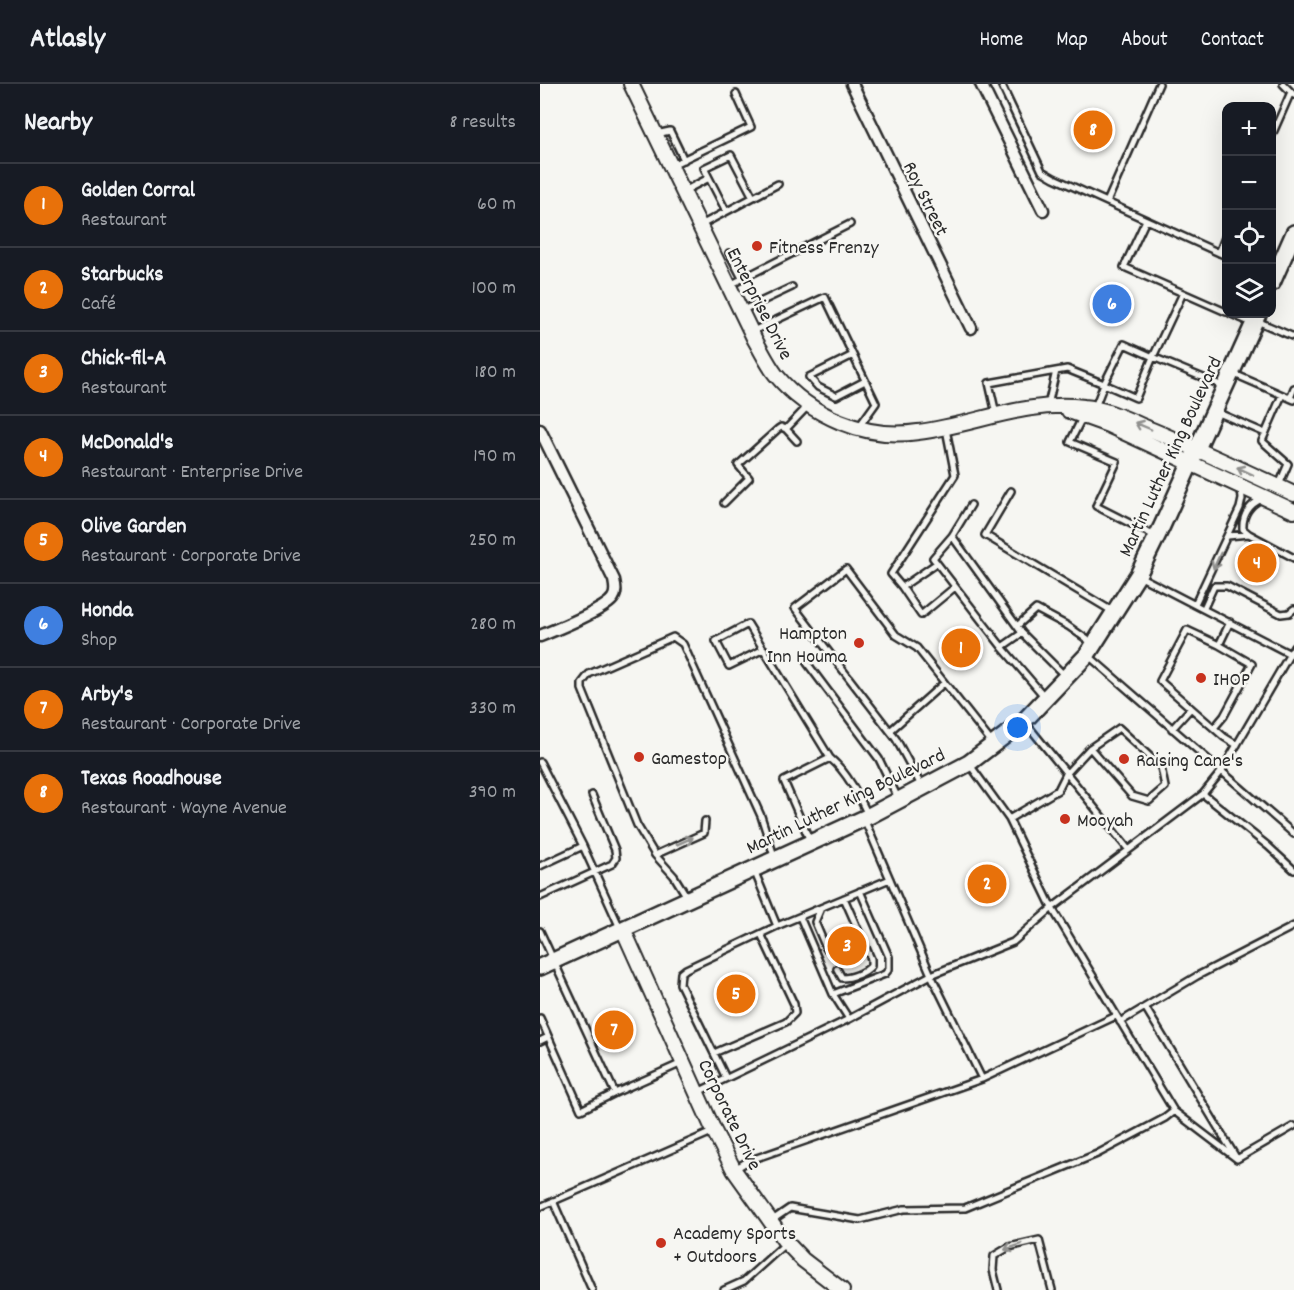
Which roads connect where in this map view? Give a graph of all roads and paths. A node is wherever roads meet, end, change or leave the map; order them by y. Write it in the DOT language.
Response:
graph roads {
  1 [pos="630,84"];
  2 [pos="852,84"];
  3 [pos="981,84"];
  4 [pos="1001,84"];
  5 [pos="1159,84"];
  6 [pos="1283,84"];
  7 [pos="736,94"];
  8 [pos="1292,94"];
  9 [pos="1276,127"];
  10 [pos="655,134"];
  11 [pos="684,160"];
  12 [pos="671,166"];
  13 [pos="709,178"];
  14 [pos="778,184"];
  15 [pos="683,191"];
  16 [pos="753,197"];
  17 [pos="1107,202"];
  18 [pos="1043,210"];
  19 [pos="726,211"];
  20 [pos="1146,220"];
  21 [pos="850,224"];
  22 [pos="699,225"];
  23 [pos="1294,233"];
  24 [pos="1222,246"];
  25 [pos="729,253"];
  26 [pos="1219,253"];
  27 [pos="1222,254"];
  28 [pos="1276,271"];
  29 [pos="742,278"];
  30 [pos="729,285"];
  31 [pos="792,287"];
  32 [pos="1182,292"];
  33 [pos="1222,310"];
  34 [pos="741,311"];
  35 [pos="1256,319"];
  36 [pos="971,328"];
  37 [pos="751,332"];
  38 [pos="1294,337"];
  39 [pos="853,356"];
  40 [pos="1153,357"];
  41 [pos="1056,371"];
  42 [pos="1228,380"];
  43 [pos="865,381"];
  44 [pos="1104,384"];
  45 [pos="1294,388"];
  46 [pos="1282,395"];
  47 [pos="1292,399"];
  48 [pos="809,404"];
  49 [pos="1048,405"];
  50 [pos="1214,411"];
  51 [pos="1089,412"];
  52 [pos="996,414"];
  53 [pos="945,426"];
  54 [pos="858,428"];
  55 [pos="786,429"];
  56 [pos="540,430"];
  57 [pos="1265,433"];
  58 [pos="797,441"];
  59 [pos="1194,456"];
  60 [pos="1240,486"];
  61 [pos="1278,486"];
  62 [pos="1011,491"];
  63 [pos="1294,494"];
  64 [pos="1265,498"];
  65 [pos="724,503"];
  66 [pos="971,505"];
  67 [pos="1294,511"];
  68 [pos="1249,534"];
  69 [pos="952,536"];
  70 [pos="1228,536"];
  71 [pos="1156,537"];
  72 [pos="1294,558"];
  73 [pos="937,563"];
  74 [pos="1138,575"];
  75 [pos="902,587"];
  76 [pos="956,587"];
  77 [pos="1195,604"];
  78 [pos="1204,608"];
  79 [pos="1294,609"];
  80 [pos="1115,612"];
  81 [pos="1230,622"];
  82 [pos="1017,626"];
  83 [pos="1022,633"];
  84 [pos="540,636"];
  85 [pos="1219,645"];
  86 [pos="1002,647"];
  87 [pos="1294,647"];
  88 [pos="764,649"];
  89 [pos="1091,650"];
  90 [pos="1290,654"];
  91 [pos="807,663"];
  92 [pos="1066,677"];
  93 [pos="944,683"];
  94 [pos="1046,698"];
  95 [pos="1191,708"];
  96 [pos="1024,721"];
  97 [pos="1214,728"];
  98 [pos="1172,729"];
  99 [pos="890,731"];
  100 [pos="993,744"];
  101 [pos="1236,745"];
  102 [pos="1090,748"];
  103 [pos="830,758"];
  104 [pos="540,762"];
  105 [pos="969,763"];
  106 [pos="1221,772"];
  107 [pos="1066,774"];
  108 [pos="922,788"];
  109 [pos="1203,794"];
  110 [pos="592,795"];
  111 [pos="899,801"];
  112 [pos="866,817"];
  113 [pos="1009,819"];
  114 [pos="705,821"];
  115 [pos="1294,834"];
  116 [pos="811,843"];
  117 [pos="583,846"];
  118 [pos="1128,849"];
  119 [pos="655,855"];
  120 [pos="775,859"];
  121 [pos="540,867"];
  122 [pos="753,868"];
  123 [pos="1294,870"];
  124 [pos="595,872"];
  125 [pos="890,879"];
  126 [pos="860,891"];
  127 [pos="540,897"];
  128 [pos="844,898"];
  129 [pos="688,899"];
  130 [pos="822,907"];
  131 [pos="1052,908"];
  132 [pos="800,916"];
  133 [pos="777,926"];
  134 [pos="1294,926"];
  135 [pos="622,929"];
  136 [pos="540,931"];
  137 [pos="761,934"];
  138 [pos="826,948"];
  139 [pos="547,964"];
  140 [pos="837,969"];
  141 [pos="931,975"];
  142 [pos="833,994"];
  143 [pos="1145,1007"];
  144 [pos="540,1018"];
  145 [pos="849,1019"];
  146 [pos="1118,1019"];
  147 [pos="548,1037"];
  148 [pos="540,1041"];
  149 [pos="714,1053"];
  150 [pos="684,1063"];
  151 [pos="726,1078"];
  152 [pos="982,1079"];
  153 [pos="698,1092"];
  154 [pos="615,1093"];
  155 [pos="1174,1111"];
  156 [pos="1294,1126"];
  157 [pos="714,1131"];
  158 [pos="1238,1159"];
  159 [pos="734,1170"];
  160 [pos="553,1201"];
  161 [pos="540,1207"];
  162 [pos="770,1222"];
  163 [pos="786,1242"];
  164 [pos="592,1290"];
  165 [pos="724,1290"];
  166 [pos="842,1290"];
  167 [pos="998,1290"];
  168 [pos="1052,1290"];
  1 -- 10 [label="street, Enterprise Drive"];
  2 -- 36 [label="street, Roy Street"];
  3 -- 18 [label="street"];
  4 -- 17 [label="lane"];
  5 -- 17 [label="lane"];
  6 -- 8 [label="lane"];
  7 -- 11 [label="lane"];
  8 -- 9 [label="lane"];
  10 -- 11 [label="lane"];
  10 -- 12 [label="street, Enterprise Drive"];
  11 -- 12 [label="lane"];
  12 -- 15 [label="street, Enterprise Drive"];
  13 -- 15 [label="lane"];
  13 -- 16 [label="lane"];
  13 -- 19 [label="lane"];
  14 -- 16 [label="lane"];
  15 -- 22 [label="street, Enterprise Drive"];
  16 -- 19 [label="lane"];
  17 -- 20 [label="lane"];
  19 -- 22 [label="lane"];
  20 -- 26 [label="lane"];
  20 -- 32 [label="lane"];
  21 -- 29 [label="lane"];
  22 -- 30 [label="street, Enterprise Drive"];
  23 -- 28 [label="main road"];
  24 -- 26 [label="lane"];
  25 -- 29 [label="lane"];
  26 -- 27 [label="lane"];
  29 -- 30 [label="lane"];
  30 -- 34 [label="street, Enterprise Drive"];
  31 -- 34 [label="lane"];
  32 -- 33 [label="lane"];
  32 -- 40 [label="lane"];
  34 -- 37 [label="street, Enterprise Drive"];
  35 -- 38 [label="lane"];
  35 -- 42 [label="main road, Martin Luther King Boulevard"];
  37 -- 39 [label="lane"];
  37 -- 48 [label="street, Enterprise Drive"];
  39 -- 43 [label="lane"];
  39 -- 43 [label="lane"];
  40 -- 42 [label="lane"];
  40 -- 44 [label="lane"];
  40 -- 44 [label="lane"];
  41 -- 44 [label="lane"];
  41 -- 49 [label="lane"];
  41 -- 52 [label="lane"];
  42 -- 46 [label="lane"];
  42 -- 50 [label="main road, Martin Luther King Boulevard"];
  43 -- 54 [label="lane"];
  44 -- 51 [label="lane"];
  45 -- 47 [label="lane"];
  46 -- 47 [label="lane"];
  46 -- 57 [label="lane"];
  48 -- 54 [label="street, Enterprise Drive"];
  48 -- 55 [label="lane"];
  49 -- 51 [label="street, Enterprise Drive"];
  49 -- 52 [label="street, Enterprise Drive"];
  50 -- 57 [label="lane"];
  50 -- 59 [label="main road, Martin Luther King Boulevard"];
  51 -- 59 [label="street, Enterprise Drive"];
  51 -- 71 [label="lane"];
  52 -- 53 [label="street, Enterprise Drive"];
  53 -- 54 [label="street, Enterprise Drive"];
  53 -- 75 [label="lane"];
  55 -- 58 [label="lane"];
  55 -- 65 [label="lane"];
  56 -- 84 [label="street"];
  57 -- 61 [label="lane"];
  59 -- 60 [label="street, Enterprise Drive"];
  61 -- 59 [label="street, Enterprise Drive, one-way"];
  59 -- 71 [label="main road, Martin Luther King Boulevard"];
  60 -- 64 [label="street, Enterprise Drive"];
  60 -- 70 [label="lane"];
  61 -- 63 [label="street, Enterprise Drive"];
  62 -- 80 [label="lane"];
  64 -- 67 [label="street, Enterprise Drive"];
  64 -- 68 [label="lane"];
  66 -- 69 [label="lane"];
  68 -- 70 [label="lane"];
  68 -- 72 [label="lane"];
  69 -- 73 [label="lane"];
  69 -- 82 [label="lane"];
  70 -- 77 [label="lane, one-way"];
  71 -- 74 [label="main road, Martin Luther King Boulevard"];
  73 -- 75 [label="lane"];
  73 -- 76 [label="lane"];
  74 -- 77 [label="lane"];
  74 -- 80 [label="main road, Martin Luther King Boulevard"];
  75 -- 76 [label="lane"];
  76 -- 86 [label="lane"];
  77 -- 78 [label="lane"];
  78 -- 79 [label="lane"];
  78 -- 81 [label="lane"];
  80 -- 89 [label="main road, Martin Luther King Boulevard"];
  81 -- 85 [label="lane"];
  81 -- 90 [label="lane"];
  82 -- 83 [label="lane"];
  82 -- 89 [label="lane"];
  83 -- 86 [label="lane"];
  83 -- 92 [label="lane"];
  85 -- 95 [label="lane"];
  85 -- 97 [label="lane"];
  86 -- 94 [label="lane"];
  87 -- 90 [label="lane"];
  88 -- 88 [label="lane"];
  88 -- 103 [label="lane"];
  89 -- 92 [label="main road, Martin Luther King Boulevard"];
  89 -- 98 [label="lane"];
  90 -- 101 [label="lane"];
  91 -- 111 [label="lane"];
  92 -- 94 [label="main road, Martin Luther King Boulevard"];
  93 -- 99 [label="lane"];
  93 -- 99 [label="lane"];
  93 -- 100 [label="lane"];
  94 -- 96 [label="main road, Martin Luther King Boulevard"];
  95 -- 97 [label="lane"];
  95 -- 98 [label="lane"];
  96 -- 100 [label="main road, Martin Luther King Boulevard"];
  96 -- 107 [label="lane"];
  97 -- 101 [label="lane"];
  98 -- 106 [label="lane"];
  99 -- 108 [label="lane"];
  100 -- 105 [label="main road, Martin Luther King Boulevard"];
  101 -- 106 [label="lane"];
  102 -- 102 [label="lane"];
  102 -- 107 [label="lane"];
  103 -- 112 [label="lane"];
  103 -- 116 [label="lane"];
  104 -- 117 [label="lane"];
  105 -- 108 [label="main road, Martin Luther King Boulevard"];
  105 -- 113 [label="lane"];
  106 -- 109 [label="lane"];
  106 -- 115 [label="lane"];
  107 -- 113 [label="lane"];
  107 -- 118 [label="lane"];
  108 -- 111 [label="main road, Martin Luther King Boulevard"];
  109 -- 118 [label="lane"];
  109 -- 123 [label="lane"];
  110 -- 124 [label="lane"];
  111 -- 112 [label="main road, Martin Luther King Boulevard"];
  112 -- 116 [label="main road, Martin Luther King Boulevard"];
  112 -- 125 [label="lane"];
  113 -- 131 [label="lane"];
  119 -- 114 [label="lane, one-way"];
  116 -- 120 [label="main road, Martin Luther King Boulevard"];
  117 -- 121 [label="lane"];
  117 -- 124 [label="lane"];
  118 -- 131 [label="lane"];
  119 -- 120 [label="lane"];
  119 -- 129 [label="lane"];
  120 -- 122 [label="main road, Martin Luther King Boulevard"];
  122 -- 129 [label="main road, Martin Luther King Boulevard"];
  122 -- 133 [label="lane"];
  124 -- 127 [label="lane"];
  124 -- 135 [label="lane"];
  125 -- 126 [label="lane"];
  125 -- 141 [label="lane"];
  126 -- 128 [label="lane"];
  126 -- 142 [label="lane"];
  128 -- 130 [label="lane"];
  128 -- 140 [label="lane"];
  129 -- 135 [label="main road, Martin Luther King Boulevard"];
  130 -- 132 [label="lane"];
  130 -- 138 [label="lane"];
  131 -- 141 [label="lane"];
  131 -- 146 [label="lane"];
  132 -- 133 [label="lane"];
  132 -- 142 [label="lane"];
  133 -- 137 [label="lane"];
  134 -- 143 [label="lane"];
  135 -- 139 [label="main road, Martin Luther King Boulevard"];
  135 -- 150 [label="street, Corporate Drive"];
  136 -- 139 [label="lane"];
  137 -- 149 [label="lane"];
  137 -- 149 [label="lane"];
  139 -- 154 [label="lane"];
  141 -- 145 [label="lane"];
  141 -- 152 [label="lane"];
  142 -- 145 [label="lane"];
  143 -- 146 [label="lane"];
  143 -- 158 [label="lane"];
  144 -- 147 [label="lane"];
  145 -- 151 [label="lane"];
  146 -- 152 [label="lane"];
  146 -- 155 [label="lane"];
  147 -- 148 [label="lane"];
  147 -- 154 [label="lane"];
  149 -- 151 [label="lane"];
  150 -- 153 [label="street, Corporate Drive"];
  150 -- 154 [label="lane"];
  151 -- 153 [label="lane"];
  152 -- 159 [label="lane"];
  153 -- 157 [label="street, Corporate Drive"];
  155 -- 158 [label="lane"];
  155 -- 162 [label="lane"];
  156 -- 158 [label="lane"];
  157 -- 159 [label="street, Corporate Drive"];
  157 -- 160 [label="lane"];
  159 -- 162 [label="street, Corporate Drive"];
  160 -- 161 [label="lane"];
  160 -- 164 [label="lane"];
  162 -- 163 [label="street, Corporate Drive"];
  163 -- 165 [label="lane"];
  163 -- 166 [label="street, Corporate Drive"];
  168 -- 167 [label="lane, one-way"];
}
